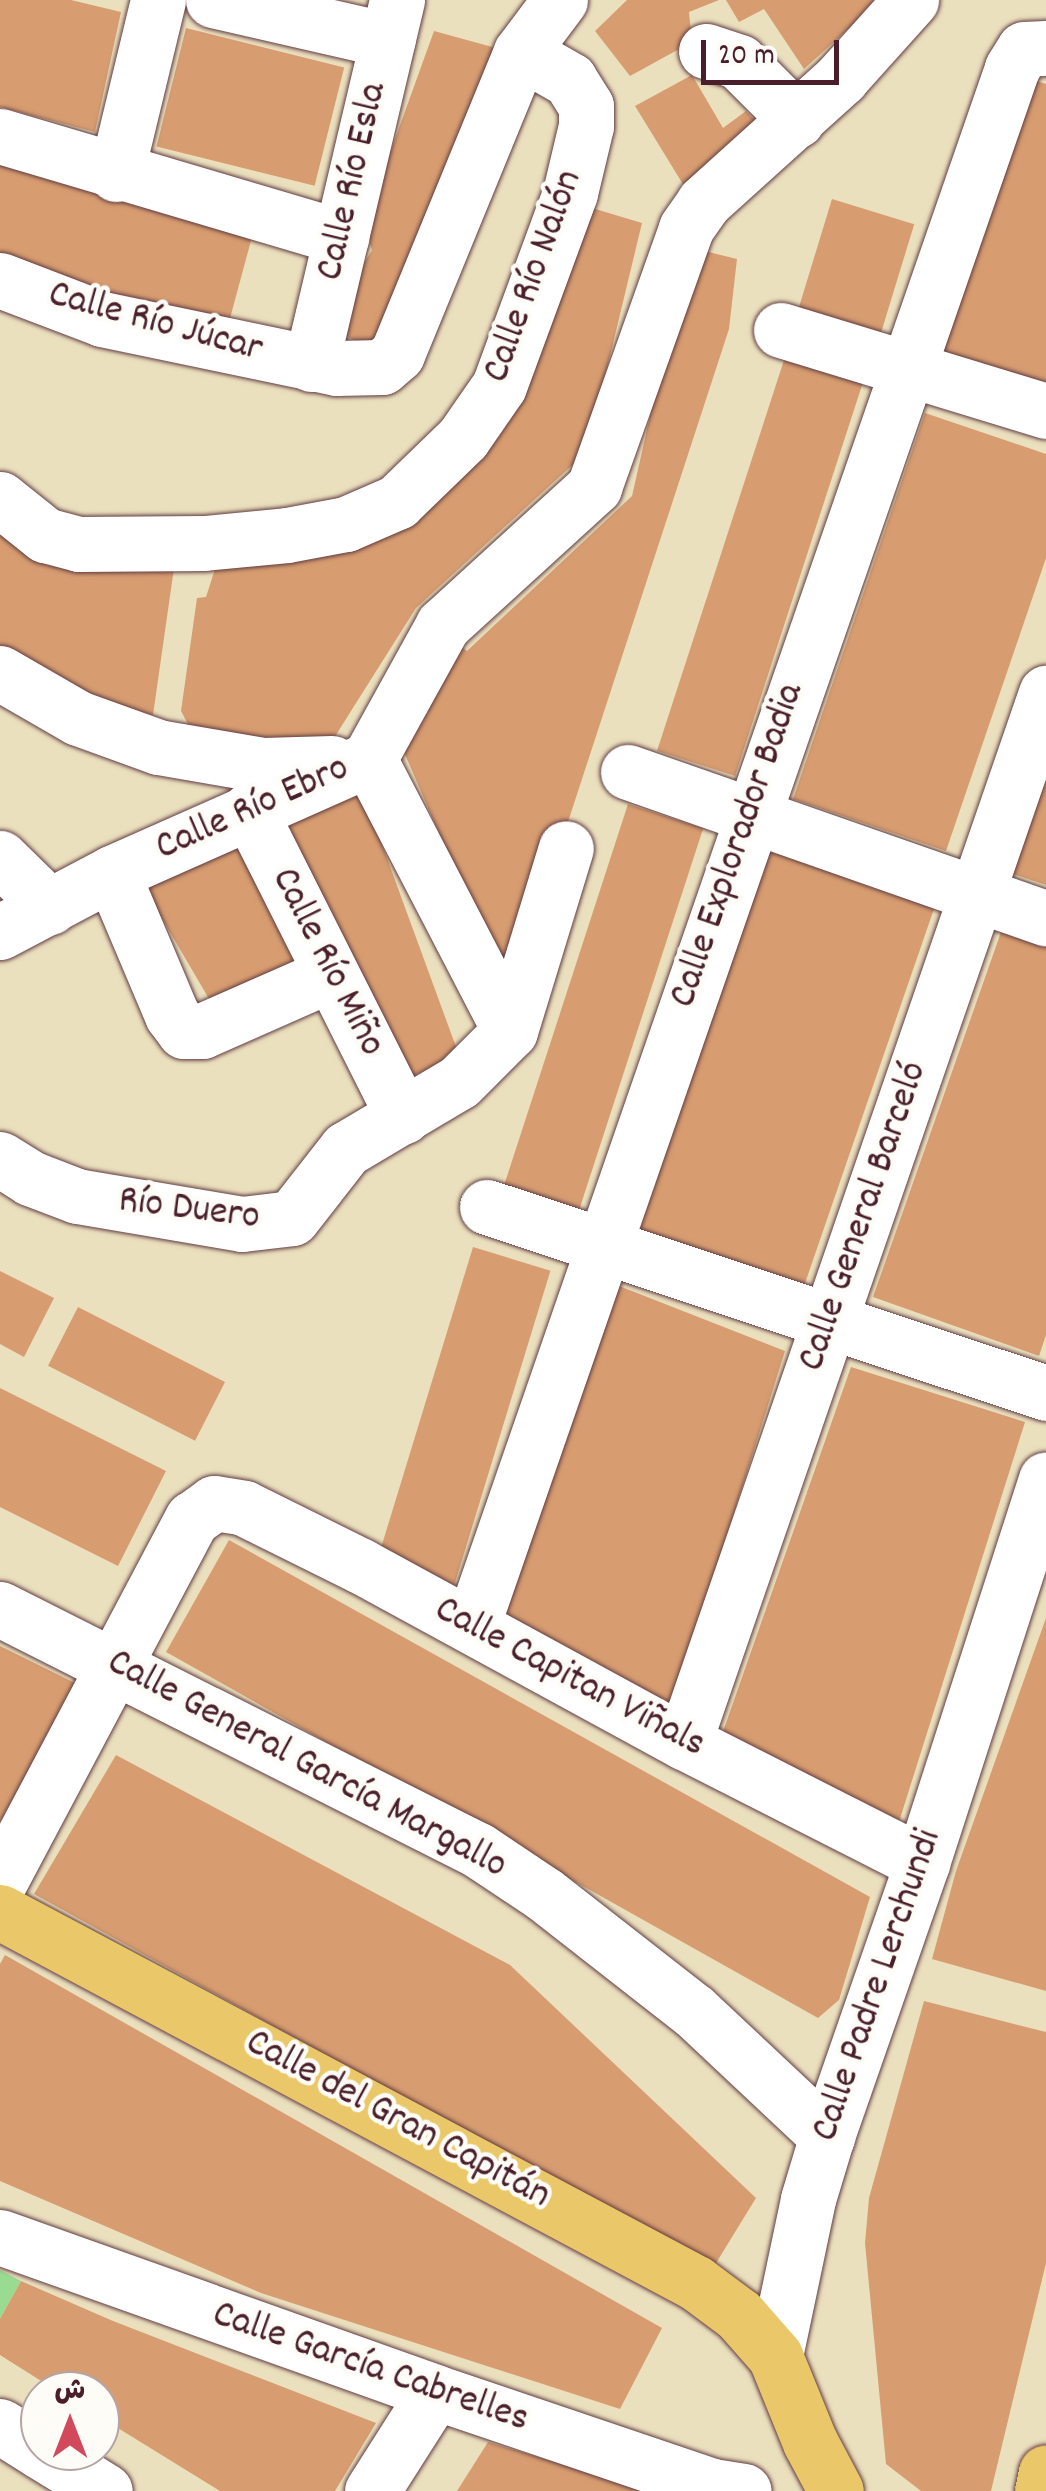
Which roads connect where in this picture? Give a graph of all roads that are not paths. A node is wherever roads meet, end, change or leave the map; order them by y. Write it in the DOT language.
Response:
graph roads {
  1 [pos="158,0"];
  2 [pos="213,0"];
  3 [pos="560,0"];
  4 [pos="911,0"];
  5 [pos="392,20"];
  6 [pos="706,51"];
  7 [pos="521,52"];
  8 [pos="1029,58"];
  9 [pos="797,120"];
  10 [pos="0,136"];
  11 [pos="116,174"];
  12 [pos="341,237"];
  13 [pos="0,280"];
  14 [pos="781,330"];
  15 [pos="311,364"];
  16 [pos="906,366"];
  17 [pos="1046,411"];
  18 [pos="0,499"];
  19 [pos="0,674"];
  20 [pos="1046,693"];
  21 [pos="369,759"];
  22 [pos="628,772"];
  23 [pos="249,810"];
  24 [pos="749,815"];
  25 [pos="566,848"];
  26 [pos="0,858"];
  27 [pos="112,872"];
  28 [pos="977,894"];
  29 [pos="50,907"];
  30 [pos="1046,918"];
  31 [pos="0,932"];
  32 [pos="331,974"];
  33 [pos="510,1031"];
  34 [pos="403,1116"];
  35 [pos="0,1160"];
  36 [pos="487,1207"];
  37 [pos="603,1244"];
  38 [pos="830,1320"];
  39 [pos="1046,1393"];
  40 [pos="1046,1480"];
  41 [pos="0,1609"];
  42 [pos="472,1626"];
  43 [pos="114,1666"];
  44 [pos="684,1742"];
  45 [pos="922,1862"];
  46 [pos="0,1880"];
  47 [pos="0,1912"];
  48 [pos="826,2136"];
  49 [pos="0,2237"];
  50 [pos="776,2356"];
  51 [pos="435,2392"];
  52 [pos="72,2471"];
  53 [pos="1046,2472"];
  54 [pos="105,2491"];
  55 [pos="372,2491"];
  56 [pos="744,2491"];
  57 [pos="836,2491"];
  58 [pos="1042,2491"];
  1 -- 11 [label="street"];
  2 -- 5 [label="street"];
  3 -- 7 [label="street, Calle Río Júcar"];
  4 -- 9 [label="street"];
  5 -- 12 [label="street, Calle Río Esla"];
  6 -- 9 [label="street"];
  7 -- 15 [label="street, Calle Río Júcar"];
  7 -- 18 [label="street, Calle Río Nalón"];
  8 -- 16 [label="street, Calle Explorador Badia"];
  9 -- 21 [label="street, Calle Río Ebro"];
  10 -- 11 [label="street"];
  11 -- 12 [label="street"];
  12 -- 15 [label="street, Calle Río Esla"];
  13 -- 15 [label="street, Calle Río Júcar"];
  14 -- 16 [label="street"];
  16 -- 17 [label="street"];
  16 -- 24 [label="street, Calle Explorador Badia"];
  19 -- 21 [label="street"];
  20 -- 28 [label="street, Calle General Barceló"];
  21 -- 23 [label="street, Calle Río Ebro"];
  21 -- 33 [label="street"];
  22 -- 24 [label="street"];
  23 -- 27 [label="street, Calle Río Ebro"];
  23 -- 32 [label="street, Calle Río Miño"];
  24 -- 28 [label="street"];
  24 -- 37 [label="street, Calle Explorador Badia"];
  25 -- 33 [label="street"];
  26 -- 29 [label="street"];
  27 -- 29 [label="street, Calle Río Ebro"];
  27 -- 32 [label="street"];
  28 -- 30 [label="street"];
  28 -- 38 [label="street, Calle General Barceló"];
  29 -- 31 [label="street, Calle Río Ebro"];
  32 -- 34 [label="street, Calle Río Miño"];
  33 -- 34 [label="street, Río Duero"];
  34 -- 35 [label="street, Río Duero"];
  36 -- 37 [label="street"];
  37 -- 38 [label="street"];
  37 -- 42 [label="street, Calle Explorador Badia"];
  38 -- 39 [label="street"];
  38 -- 44 [label="street, Calle General Barceló"];
  40 -- 45 [label="street, Calle Padre Lerchundi"];
  41 -- 43 [label="street, Calle General García Margallo"];
  42 -- 43 [label="street, Calle Capitan Viñals"];
  42 -- 44 [label="street, Calle Capitan Viñals"];
  43 -- 46 [label="street"];
  43 -- 48 [label="street, Calle General García Margallo"];
  44 -- 45 [label="street, Calle Capitan Viñals"];
  45 -- 48 [label="street, Calle Padre Lerchundi"];
  47 -- 50 [label="main road, Calle del Gran Capitán"];
  48 -- 50 [label="street, Calle Padre Lerchundi"];
  49 -- 51 [label="street, Calle García Cabrelles"];
  50 -- 57 [label="main road"];
  51 -- 55 [label="street"];
  51 -- 56 [label="street, Calle García Cabrelles"];
  52 -- 54 [label="street"];
  53 -- 58 [label="main road"];
}
